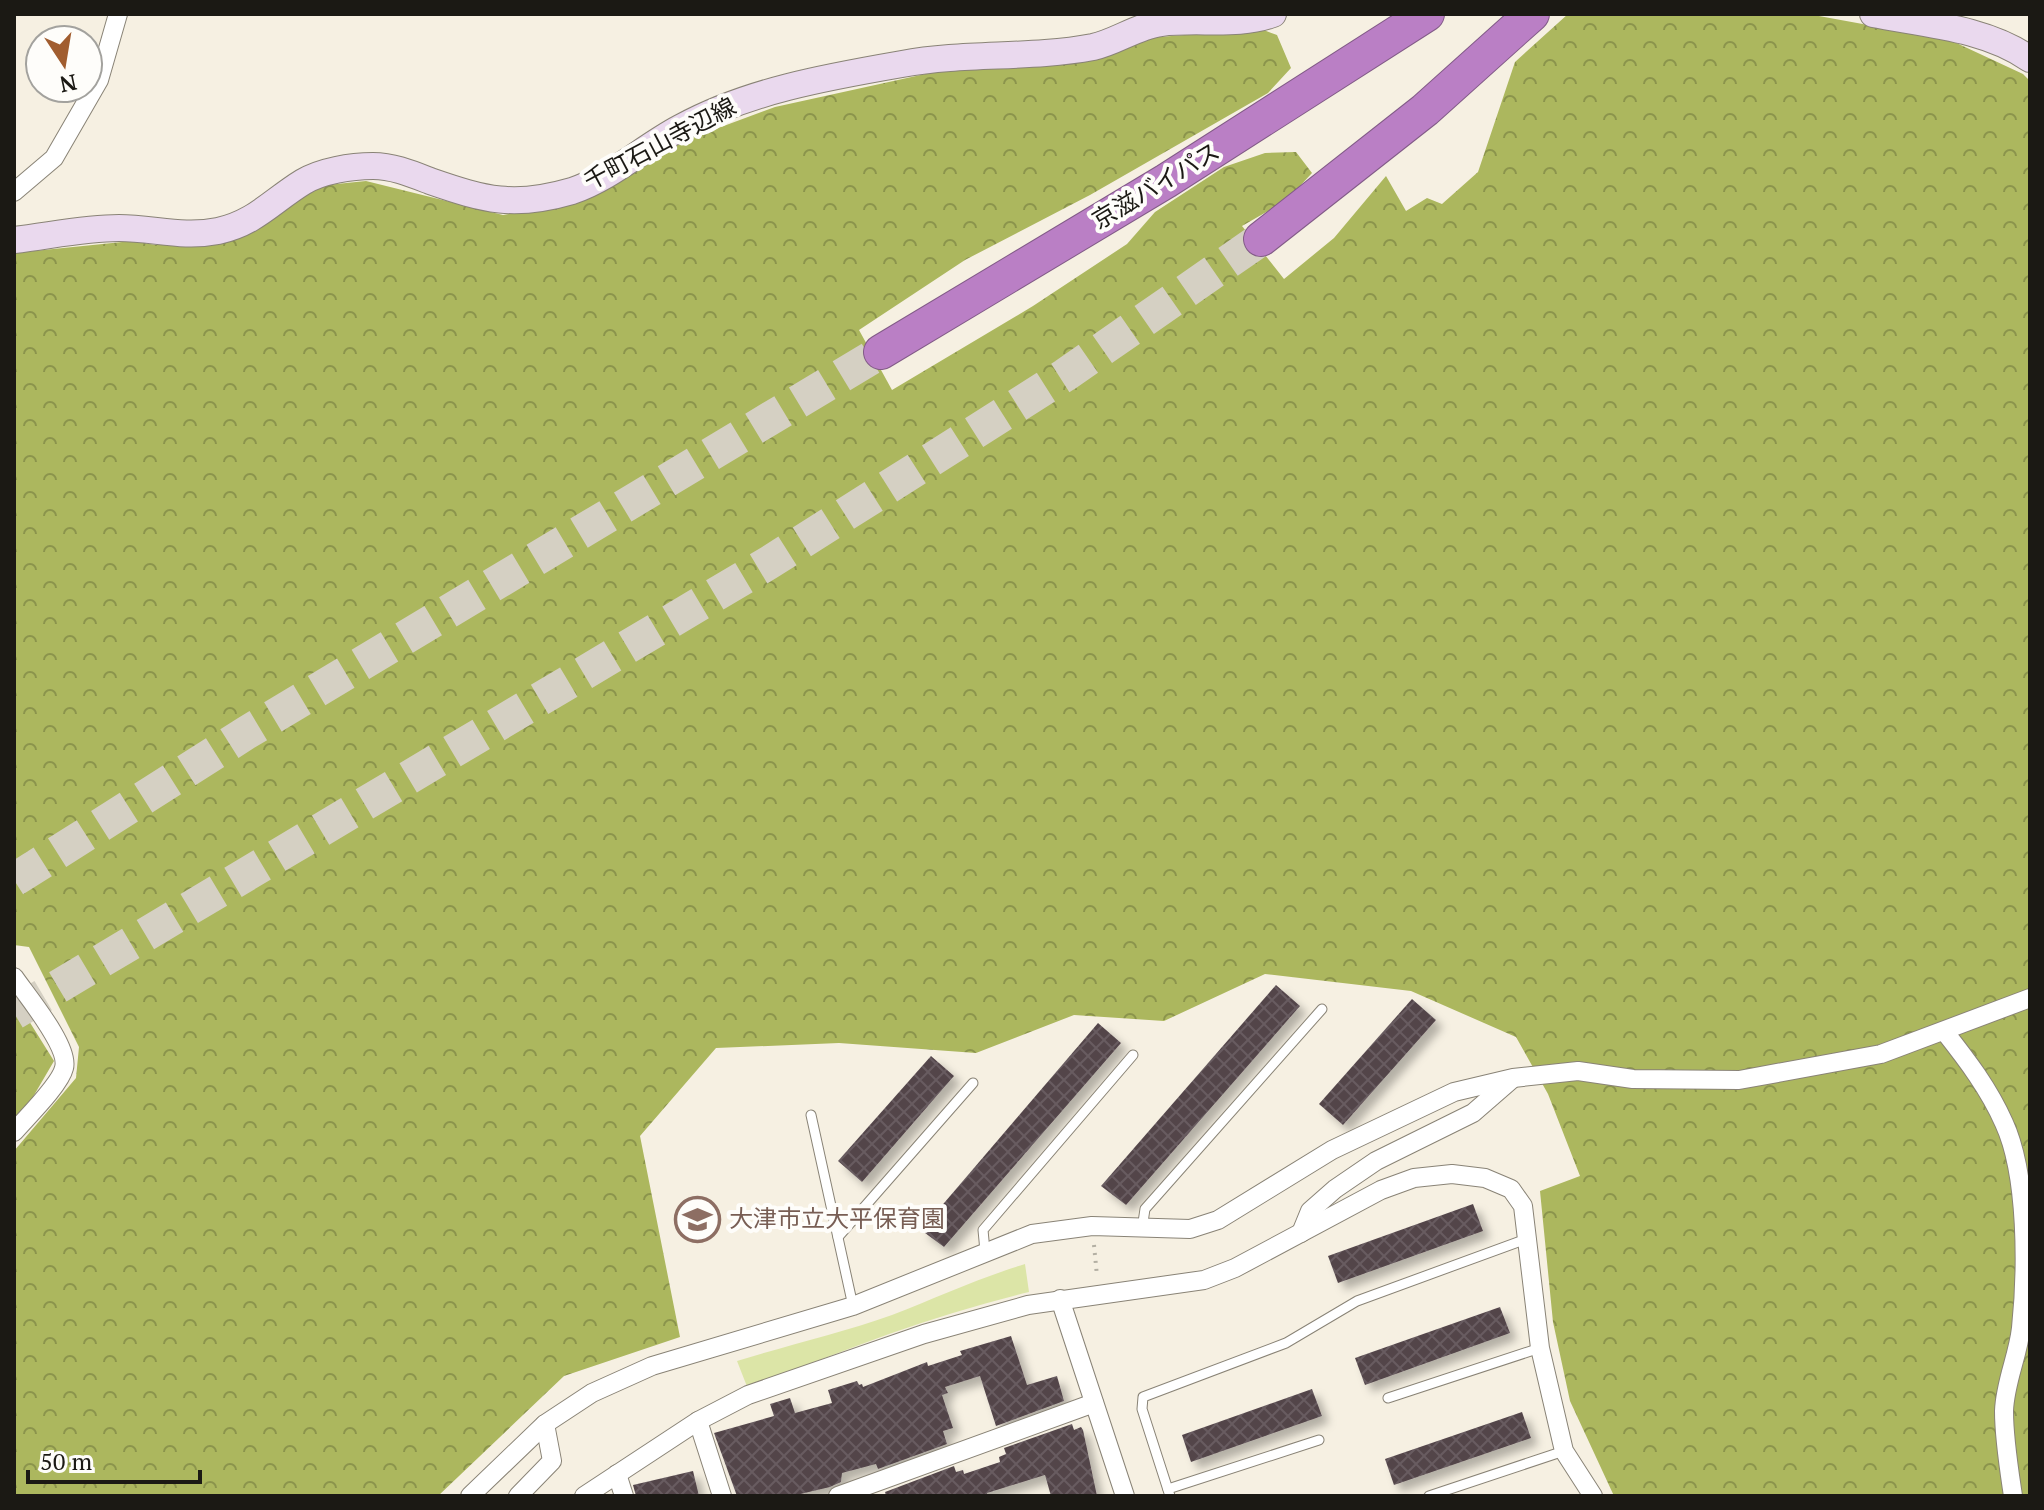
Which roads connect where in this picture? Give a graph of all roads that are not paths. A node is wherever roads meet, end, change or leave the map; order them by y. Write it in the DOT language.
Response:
graph roads {
  1 [pos="118,14"];
  2 [pos="1273,14"];
  3 [pos="1427,14"];
  4 [pos="1873,14"];
  5 [pos="1531,15"];
  6 [pos="2030,59"];
  7 [pos="14,192"];
  8 [pos="1261,239"];
  9 [pos="14,240"];
  10 [pos="881,352"];
  11 [pos="14,977"];
  12 [pos="2030,998"];
  13 [pos="1322,1009"];
  14 [pos="1944,1031"];
  15 [pos="1133,1055"];
  16 [pos="1513,1078"];
  17 [pos="973,1083"];
  18 [pos="811,1115"];
  19 [pos="14,1132"];
  20 [pos="1142,1229"];
  21 [pos="1301,1233"];
  22 [pos="838,1237"];
  23 [pos="1529,1238"];
  24 [pos="985,1251"];
  25 [pos="1060,1299"];
  26 [pos="853,1306"];
  27 [pos="1540,1348"];
  28 [pos="1388,1398"];
  29 [pos="1094,1403"];
  30 [pos="698,1421"];
  31 [pos="545,1424"];
  32 [pos="1319,1440"];
  33 [pos="1564,1451"];
  34 [pos="617,1474"];
  35 [pos="863,1492"];
  36 [pos="1169,1492"];
  37 [pos="470,1496"];
  38 [pos="518,1496"];
  39 [pos="584,1496"];
  40 [pos="624,1496"];
  41 [pos="722,1496"];
  42 [pos="838,1496"];
  43 [pos="1125,1496"];
  44 [pos="1429,1496"];
  45 [pos="1593,1496"];
  46 [pos="2013,1496"];
  1 -- 7 [label="street"];
  2 -- 9 [label="main road, 千町石山寺辺線"];
  3 -- 10 [label="highway, 京滋バイパス"];
  4 -- 6 [label="main road"];
  5 -- 8 [label="highway"];
  11 -- 19 [label="street"];
  12 -- 14 [label="street"];
  13 -- 20 [label="lane"];
  14 -- 16 [label="street"];
  14 -- 46 [label="street"];
  15 -- 24 [label="lane"];
  16 -- 20 [label="street"];
  16 -- 21 [label="street"];
  17 -- 22 [label="lane"];
  18 -- 22 [label="lane"];
  20 -- 24 [label="street"];
  21 -- 23 [label="street"];
  21 -- 25 [label="street"];
  22 -- 26 [label="lane"];
  23 -- 27 [label="street"];
  23 -- 36 [label="lane"];
  24 -- 26 [label="street"];
  25 -- 29 [label="street"];
  25 -- 30 [label="street"];
  26 -- 31 [label="street"];
  27 -- 28 [label="lane"];
  27 -- 33 [label="street"];
  29 -- 35 [label="street"];
  29 -- 43 [label="street"];
  30 -- 34 [label="street"];
  30 -- 41 [label="street"];
  31 -- 37 [label="street"];
  31 -- 38 [label="street"];
  32 -- 36 [label="lane"];
  33 -- 44 [label="lane"];
  33 -- 45 [label="street"];
  34 -- 39 [label="street"];
  34 -- 40 [label="street"];
  35 -- 42 [label="street"];
}
